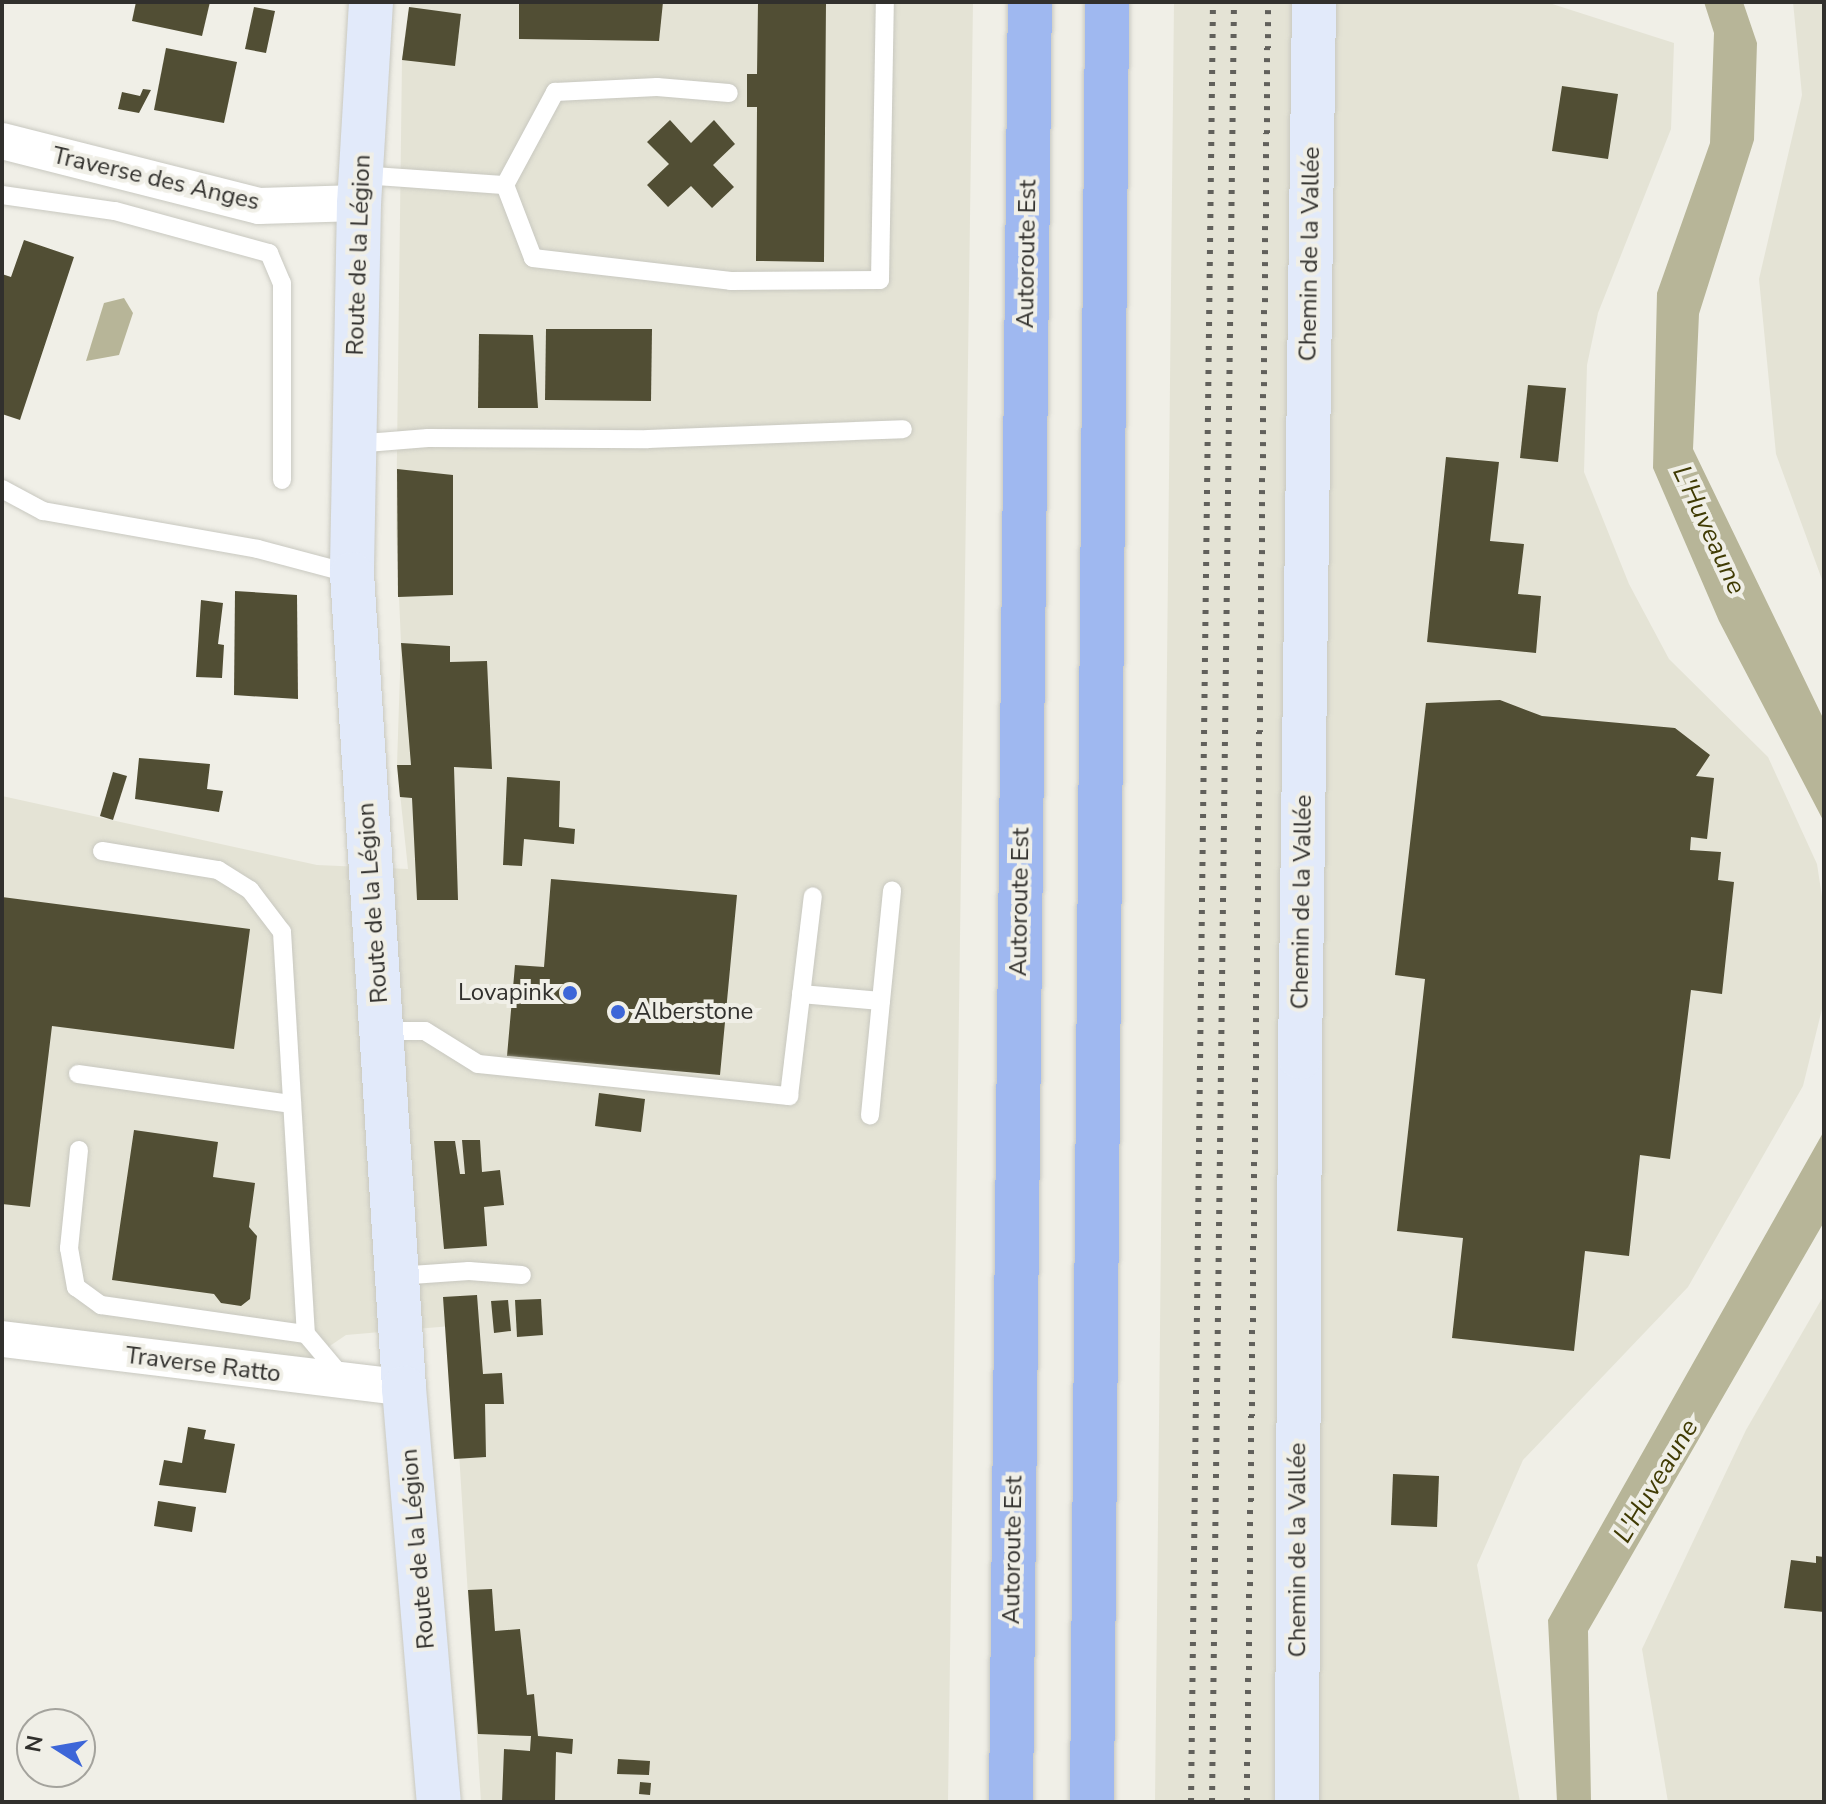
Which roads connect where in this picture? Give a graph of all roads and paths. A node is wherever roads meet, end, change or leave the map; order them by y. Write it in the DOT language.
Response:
graph roads {
  1 [pos="371,2"];
  2 [pos="885,2"];
  3 [pos="1030,2"];
  4 [pos="1107,2"];
  5 [pos="1314,2"];
  6 [pos="729,93"];
  7 [pos="2,141"];
  8 [pos="505,185"];
  9 [pos="360,189"];
  10 [pos="2,195"];
  11 [pos="903,429"];
  12 [pos="354,444"];
  13 [pos="282,480"];
  14 [pos="2,489"];
  15 [pos="352,574"];
  16 [pos="102,851"];
  17 [pos="892,891"];
  18 [pos="813,896"];
  19 [pos="801,994"];
  20 [pos="881,1001"];
  21 [pos="382,1031"];
  22 [pos="78,1074"];
  23 [pos="292,1104"];
  24 [pos="870,1115"];
  25 [pos="79,1150"];
  26 [pos="522,1275"];
  27 [pos="397,1276"];
  28 [pos="306,1334"];
  29 [pos="2,1339"];
  30 [pos="348,1383"];
  31 [pos="404,1388"];
  32 [pos="439,1802"];
  33 [pos="1011,1802"];
  34 [pos="1092,1802"];
  35 [pos="1297,1802"];
  1 -- 9 [label="main road, Route de la Légion"];
  2 -- 8 [label="lane"];
  3 -- 33 [label="highway, Autoroute Est"];
  4 -- 34 [label="highway"];
  5 -- 35 [label="main road, Chemin de la Vallée"];
  6 -- 8 [label="lane"];
  7 -- 9 [label="street, Traverse des Anges"];
  8 -- 9 [label="lane"];
  9 -- 12 [label="main road, Route de la Légion"];
  10 -- 13 [label="lane"];
  11 -- 12 [label="lane"];
  12 -- 15 [label="main road, Route de la Légion"];
  14 -- 15 [label="lane"];
  15 -- 21 [label="main road, Route de la Légion"];
  16 -- 23 [label="lane"];
  17 -- 20 [label="lane"];
  18 -- 19 [label="lane"];
  19 -- 20 [label="lane"];
  19 -- 21 [label="lane"];
  20 -- 24 [label="lane"];
  21 -- 27 [label="main road, Route de la Légion"];
  22 -- 23 [label="lane"];
  23 -- 28 [label="lane"];
  25 -- 28 [label="lane"];
  26 -- 27 [label="lane"];
  27 -- 31 [label="main road, Route de la Légion"];
  28 -- 30 [label="lane"];
  29 -- 30 [label="street, Traverse Ratto"];
  30 -- 31 [label="street, Traverse Ratto"];
  31 -- 32 [label="main road, Route de la Légion"];
}
